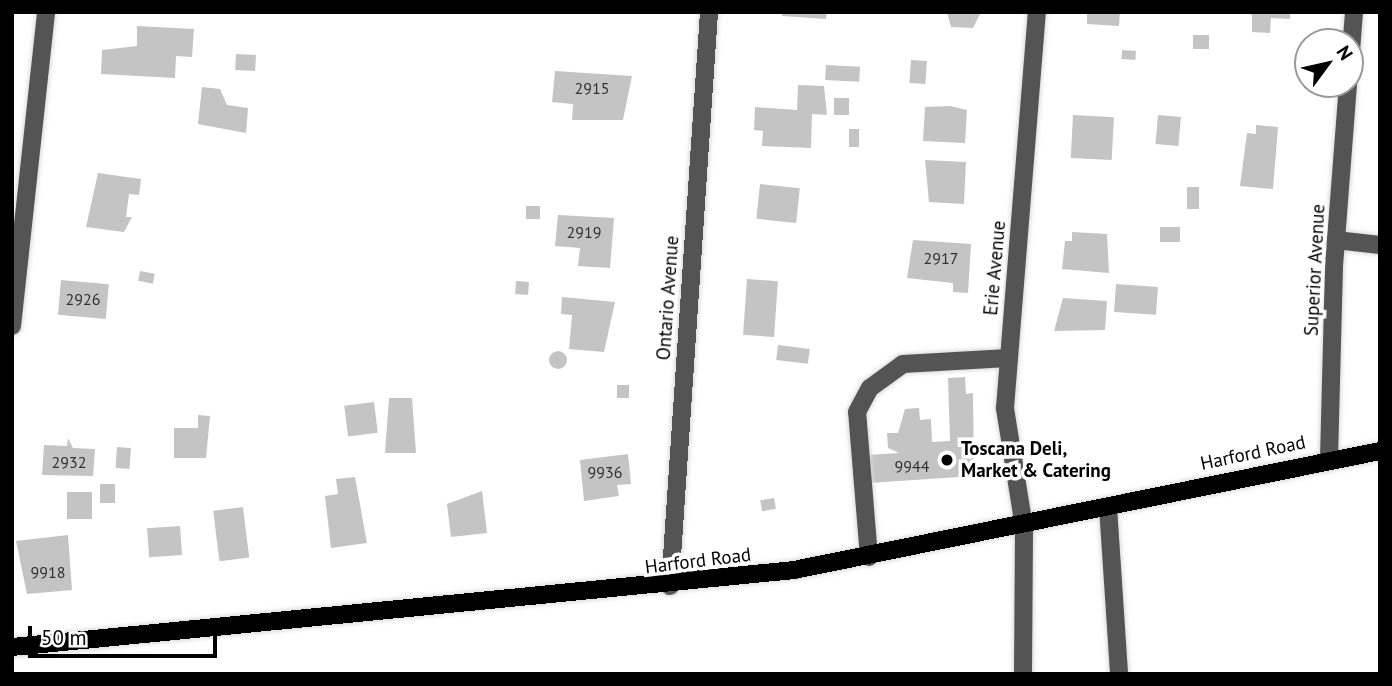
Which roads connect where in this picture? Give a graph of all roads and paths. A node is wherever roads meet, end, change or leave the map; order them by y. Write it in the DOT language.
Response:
graph roads {
  1 [pos="46,12"];
  2 [pos="709,12"];
  3 [pos="1037,12"];
  4 [pos="1348,98"];
  5 [pos="1336,240"];
  6 [pos="1380,245"];
  7 [pos="12,326"];
  8 [pos="1008,358"];
  9 [pos="1380,451"];
  10 [pos="1329,458"];
  11 [pos="1108,507"];
  12 [pos="1024,527"];
  13 [pos="869,557"];
  14 [pos="670,586"];
  15 [pos="12,647"];
  16 [pos="1023,674"];
  17 [pos="1119,674"];
  1 -- 7 [label="street"];
  2 -- 14 [label="street, Ontario Avenue"];
  3 -- 8 [label="street, Erie Avenue"];
  4 -- 5 [label="street, Superior Avenue"];
  5 -- 6 [label="street"];
  5 -- 10 [label="street, Superior Avenue"];
  8 -- 12 [label="street, Erie Avenue"];
  8 -- 13 [label="street"];
  9 -- 10 [label="main road, Harford Road"];
  10 -- 11 [label="main road, Harford Road"];
  11 -- 12 [label="main road, Harford Road"];
  11 -- 17 [label="street"];
  12 -- 13 [label="main road, Harford Road"];
  12 -- 16 [label="street, Erie Avenue"];
  13 -- 14 [label="main road, Harford Road"];
  14 -- 15 [label="main road, Harford Road"];
}
